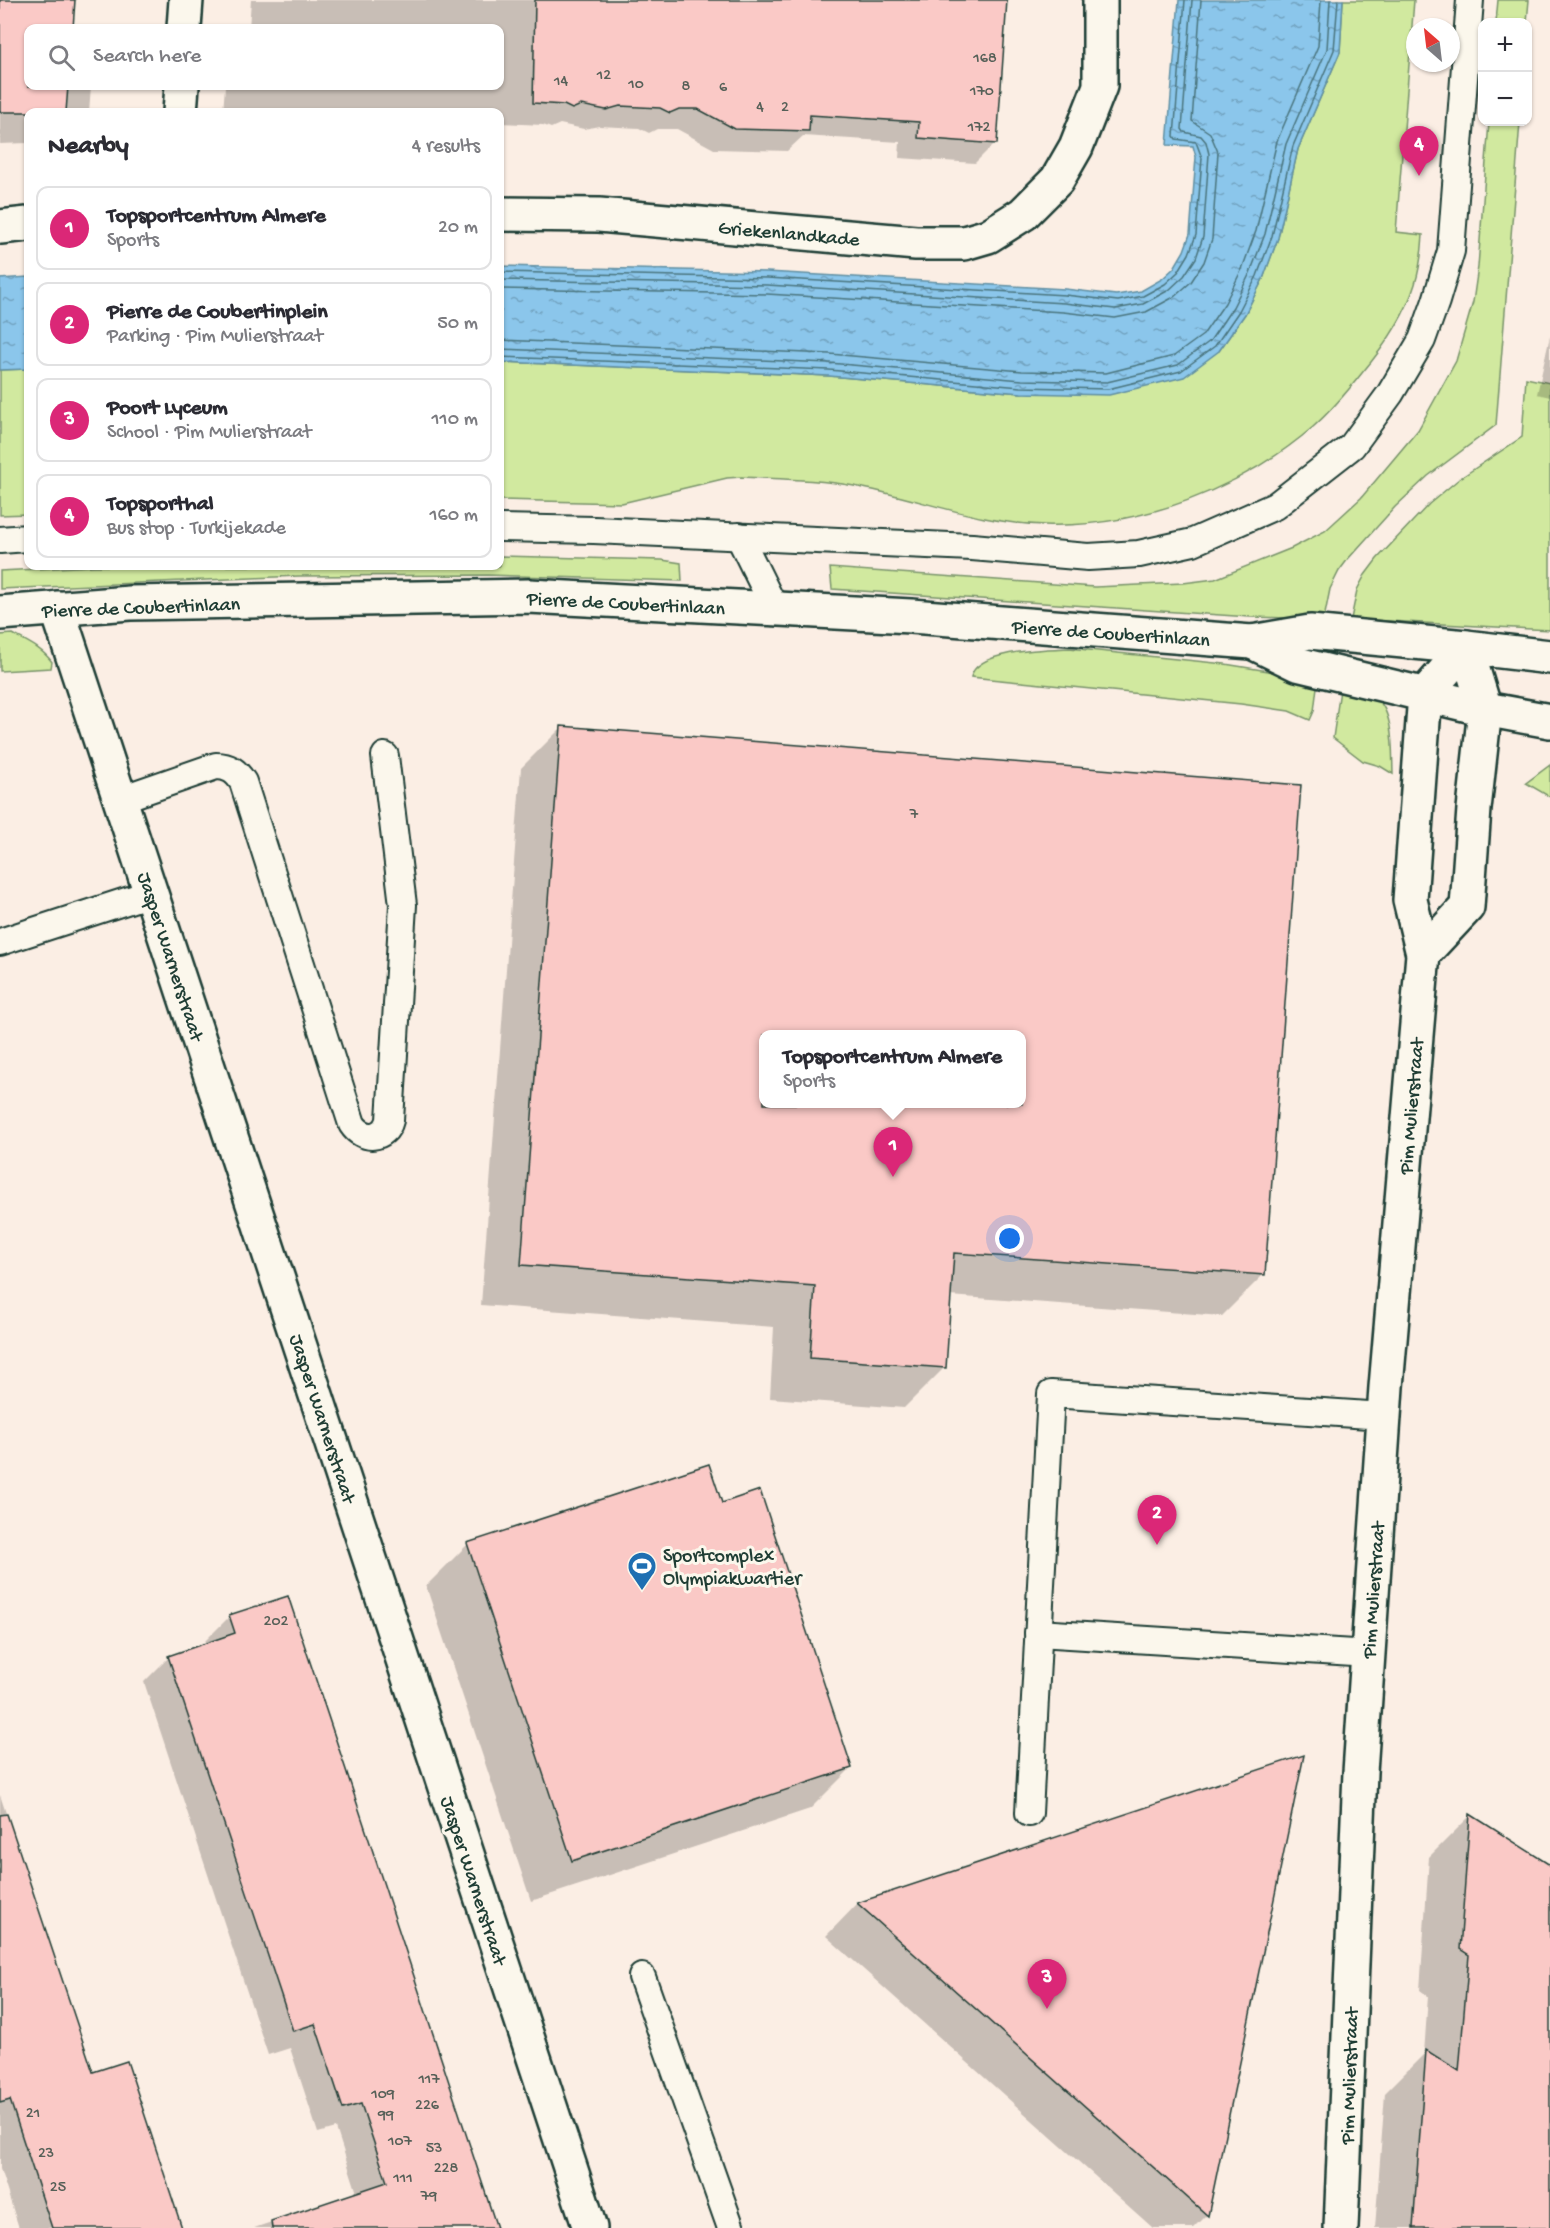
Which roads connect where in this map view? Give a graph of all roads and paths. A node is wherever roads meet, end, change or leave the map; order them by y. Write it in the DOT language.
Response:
graph roads {
  1 [pos="186,0"];
  2 [pos="1100,0"];
  3 [pos="1470,0"];
  4 [pos="184,24"];
  5 [pos="182,90"];
  6 [pos="180,108"];
  7 [pos="504,214"];
  8 [pos="24,224"];
  9 [pos="0,227"];
  10 [pos="504,528"];
  11 [pos="739,536"];
  12 [pos="24,538"];
  13 [pos="0,540"];
  14 [pos="57,608"];
  15 [pos="775,609"];
  16 [pos="0,613"];
  17 [pos="1252,642"];
  18 [pos="1466,646"];
  19 [pos="1550,657"];
  20 [pos="1425,694"];
  21 [pos="1485,709"];
  22 [pos="1550,721"];
  23 [pos="385,756"];
  24 [pos="121,799"];
  25 [pos="151,893"];
  26 [pos="0,942"];
  27 [pos="1423,954"];
  28 [pos="1384,1416"];
  29 [pos="1038,1633"];
  30 [pos="1369,1654"];
  31 [pos="1029,1813"];
  32 [pos="642,1977"];
  33 [pos="590,2228"];
  34 [pos="731,2228"];
  35 [pos="1341,2228"];
  1 -- 4 [label="street"];
  2 -- 7 [label="street, Griekenlandkade"];
  3 -- 11 [label="lane"];
  5 -- 6 [label="street"];
  8 -- 9 [label="street"];
  10 -- 11 [label="lane"];
  11 -- 15 [label="lane"];
  12 -- 13 [label="lane"];
  14 -- 15 [label="street, Pierre de Coubertinlaan"];
  14 -- 16 [label="street, Pierre de Coubertinlaan"];
  14 -- 24 [label="street, Jasper Warnerstraat"];
  15 -- 17 [label="street, Pierre de Coubertinlaan"];
  17 -- 18 [label="street, Pierre de Coubertinlaan"];
  17 -- 20 [label="street, Pierre de Coubertinlaan"];
  18 -- 19 [label="street, Pierre de Coubertinlaan"];
  18 -- 20 [label="street"];
  18 -- 21 [label="street"];
  20 -- 21 [label="street, Pierre de Coubertinlaan"];
  20 -- 27 [label="street, Pim Mulierstraat"];
  21 -- 22 [label="street, Pierre de Coubertinlaan"];
  21 -- 27 [label="street"];
  23 -- 24 [label="lane"];
  24 -- 25 [label="street, Jasper Warnerstraat"];
  25 -- 26 [label="lane"];
  25 -- 33 [label="street, Jasper Warnerstraat"];
  27 -- 28 [label="street, Pim Mulierstraat"];
  28 -- 29 [label="lane"];
  28 -- 30 [label="street, Pim Mulierstraat"];
  29 -- 30 [label="lane"];
  29 -- 31 [label="lane"];
  30 -- 35 [label="street, Pim Mulierstraat"];
  32 -- 34 [label="lane"];
}
